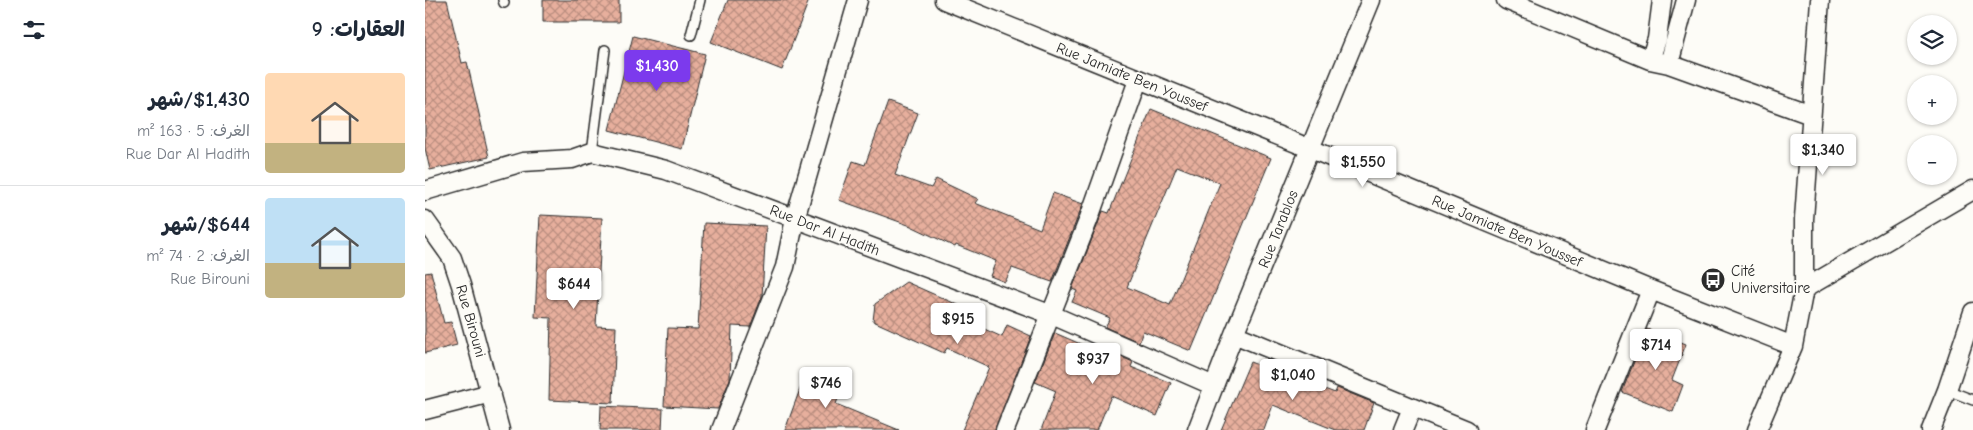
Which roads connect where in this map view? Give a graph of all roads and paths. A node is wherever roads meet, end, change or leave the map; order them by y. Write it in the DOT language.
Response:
graph roads {
  1 [pos="700,0"];
  2 [pos="858,0"];
  3 [pos="944,0"];
  4 [pos="1371,0"];
  5 [pos="1506,0"];
  6 [pos="1662,0"];
  7 [pos="1686,0"];
  8 [pos="1820,0"];
  9 [pos="691,35"];
  10 [pos="605,50"];
  11 [pos="1650,60"];
  12 [pos="1669,64"];
  13 [pos="1138,80"];
  14 [pos="1811,115"];
  15 [pos="1311,149"];
  16 [pos="591,152"];
  17 [pos="1973,190"];
  18 [pos="425,191"];
  19 [pos="795,219"];
  20 [pos="425,220"];
  21 [pos="1804,289"];
  22 [pos="1651,290"];
  23 [pos="1973,312"];
  24 [pos="1052,314"];
  25 [pos="1234,334"];
  26 [pos="1793,346"];
  27 [pos="1214,386"];
  28 [pos="1947,390"];
  29 [pos="491,393"];
  30 [pos="1973,400"];
  31 [pos="1412,408"];
  32 [pos="425,410"];
  33 [pos="500,430"];
  34 [pos="721,430"];
  35 [pos="1005,430"];
  36 [pos="1197,430"];
  37 [pos="1403,430"];
  38 [pos="1467,430"];
  39 [pos="1595,430"];
  40 [pos="1757,430"];
  41 [pos="1931,430"];
  1 -- 9 [label="lane"];
  2 -- 19 [label="street"];
  3 -- 13 [label="street, Rue Jamiate Ben Youssef"];
  4 -- 15 [label="street, Rue Tarablos"];
  5 -- 11 [label="street"];
  6 -- 11 [label="street"];
  7 -- 12 [label="street"];
  8 -- 14 [label="street"];
  10 -- 16 [label="lane"];
  11 -- 12 [label="street"];
  12 -- 14 [label="street"];
  13 -- 15 [label="street, Rue Jamiate Ben Youssef"];
  13 -- 24 [label="street"];
  14 -- 21 [label="street"];
  15 -- 22 [label="street, Rue Jamiate Ben Youssef"];
  15 -- 25 [label="street, Rue Tarablos"];
  16 -- 18 [label="street, Rue Dar Al Hadith"];
  16 -- 19 [label="street, Rue Dar Al Hadith"];
  17 -- 21 [label="street"];
  19 -- 24 [label="street, Rue Dar Al Hadith"];
  19 -- 34 [label="street"];
  20 -- 29 [label="street, Rue Birouni"];
  21 -- 26 [label="street"];
  22 -- 26 [label="street, Rue Jamiate Ben Youssef"];
  22 -- 39 [label="street"];
  23 -- 28 [label="street"];
  24 -- 27 [label="street, Rue Dar Al Hadith"];
  24 -- 35 [label="street"];
  25 -- 27 [label="street, Rue Tarablos"];
  25 -- 31 [label="street"];
  26 -- 40 [label="street"];
  27 -- 36 [label="street, Rue Tarablos"];
  28 -- 30 [label="lane"];
  28 -- 41 [label="street"];
  29 -- 32 [label="street"];
  29 -- 33 [label="street, Rue Birouni"];
  31 -- 37 [label="street"];
  31 -- 38 [label="street"];
}
